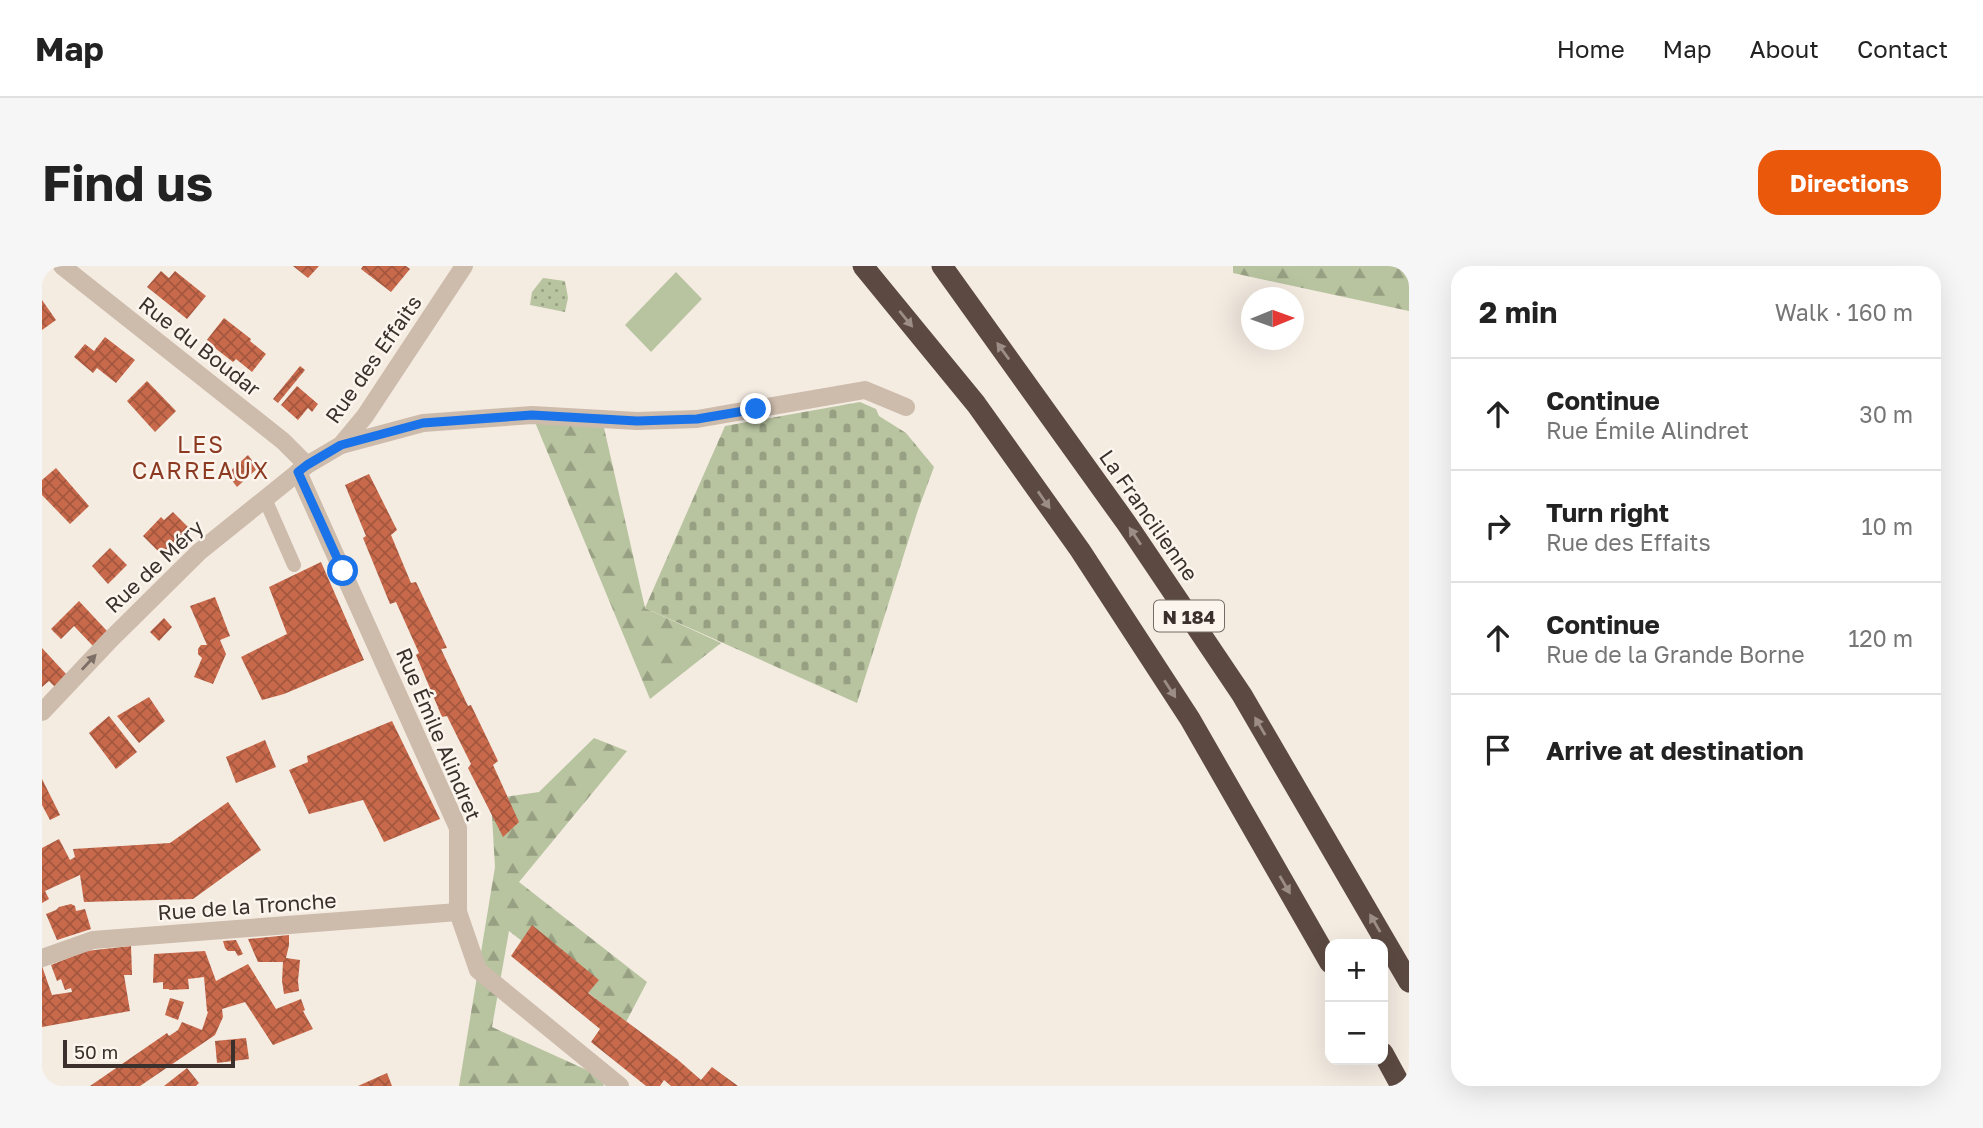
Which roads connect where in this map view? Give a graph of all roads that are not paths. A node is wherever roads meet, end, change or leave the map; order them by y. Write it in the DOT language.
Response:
graph roads {
  1 [pos="62,266"];
  2 [pos="464,266"];
  3 [pos="863,266"];
  4 [pos="942,266"];
  5 [pos="906,407"];
  6 [pos="341,445"];
  7 [pos="303,468"];
  8 [pos="265,499"];
  9 [pos="294,565"];
  10 [pos="42,712"];
  11 [pos="458,912"];
  12 [pos="1325,954"];
  13 [pos="42,958"];
  14 [pos="1409,982"];
  15 [pos="1388,1062"];
  16 [pos="620,1086"];
  17 [pos="1401,1086"];
  1 -- 7 [label="street, Rue du Boudar"];
  2 -- 6 [label="street, Rue des Effaits"];
  3 -- 12 [label="highway, N 184, one-way"];
  14 -- 4 [label="highway, La Francilienne / N 184, one-way"];
  5 -- 6 [label="street"];
  6 -- 7 [label="street, Rue des Effaits"];
  7 -- 8 [label="street, Rue de Méry"];
  7 -- 11 [label="street, Rue Émile Alindret"];
  8 -- 9 [label="lane"];
  10 -- 8 [label="street, Rue de Méry, one-way"];
  11 -- 13 [label="street, Rue de la Tronche"];
  11 -- 16 [label="street, Rue Émile Alindret"];
  15 -- 17 [label="highway"];
}
